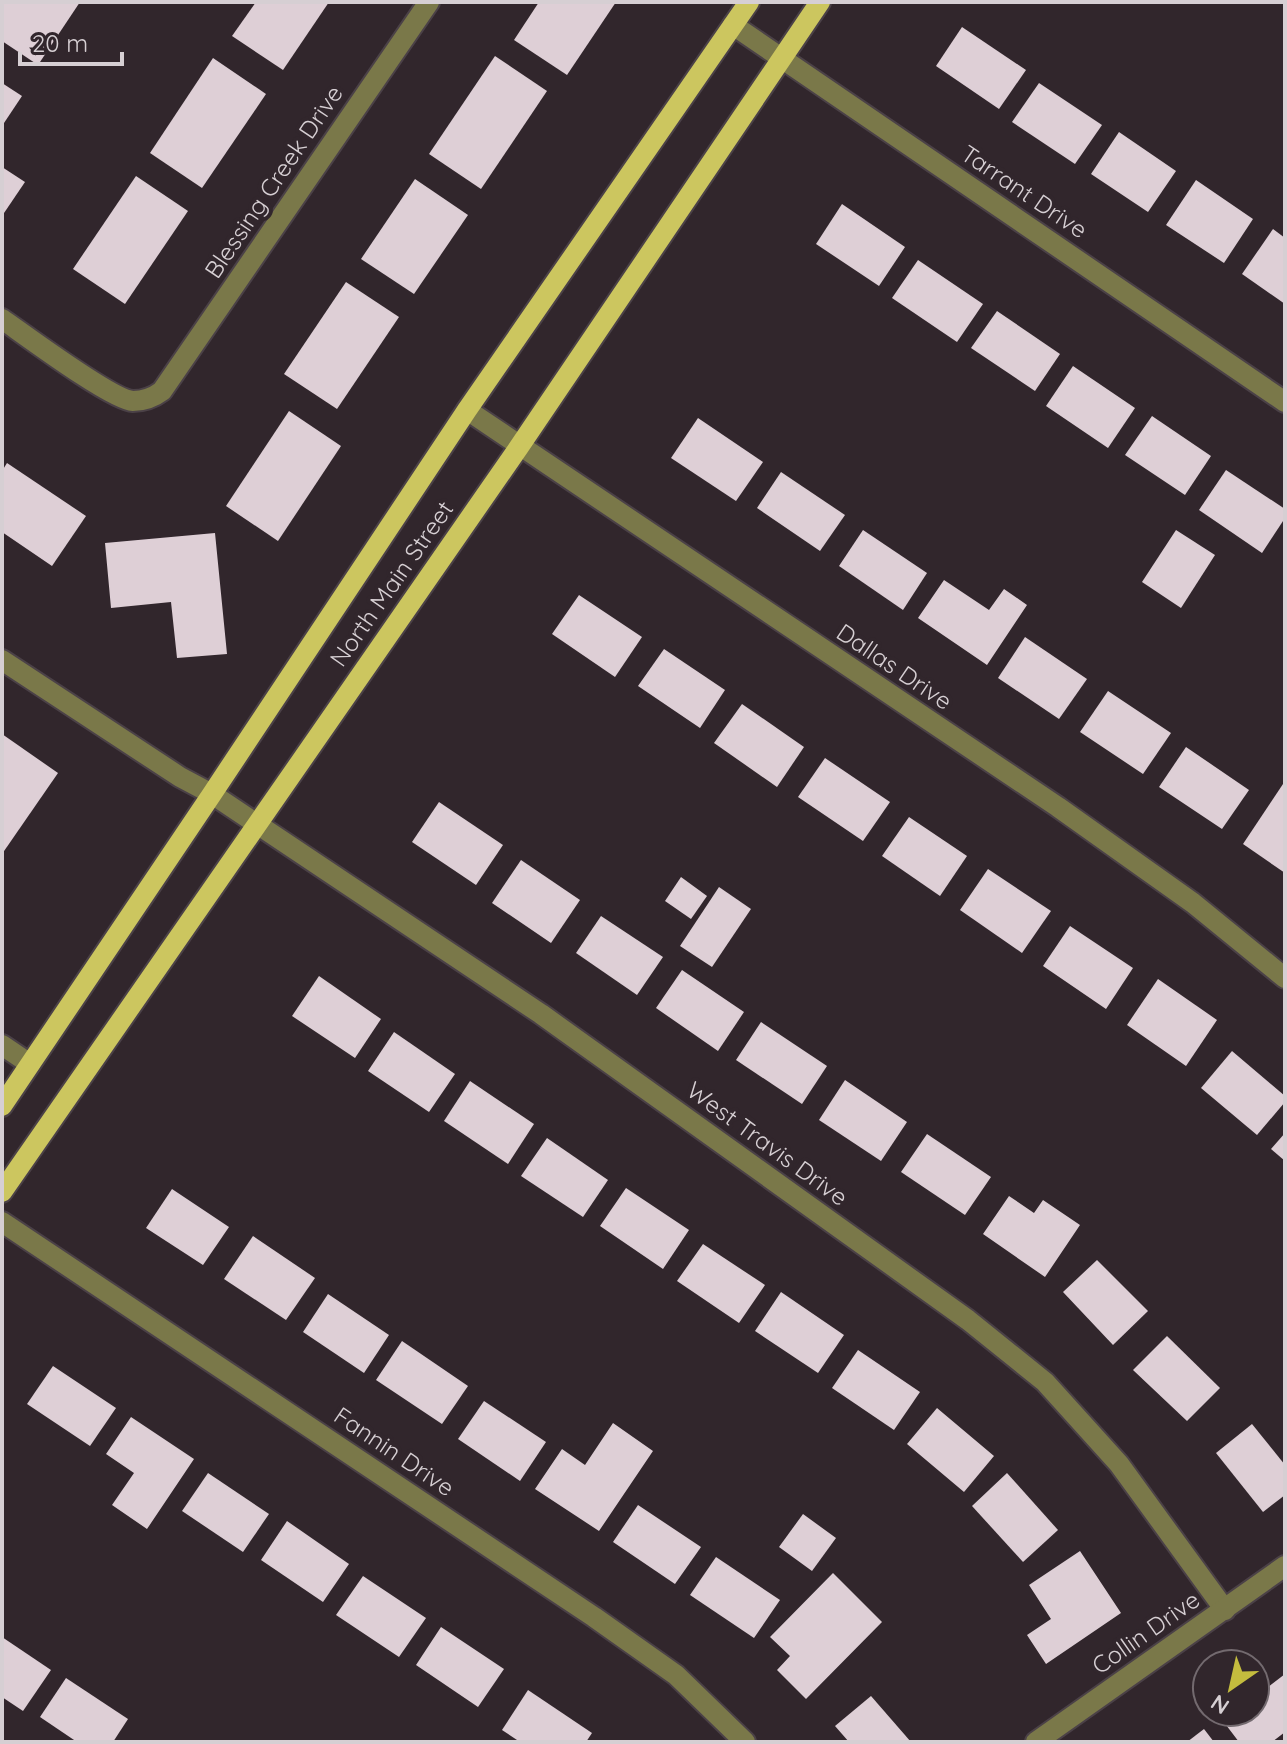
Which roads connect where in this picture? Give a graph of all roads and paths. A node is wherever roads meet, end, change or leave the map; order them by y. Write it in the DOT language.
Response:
graph roads {
  1 [pos="429,2"];
  2 [pos="749,2"];
  3 [pos="820,2"];
  4 [pos="733,25"];
  5 [pos="781,59"];
  6 [pos="2,319"];
  7 [pos="1285,402"];
  8 [pos="467,410"];
  9 [pos="519,447"];
  10 [pos="2,660"];
  11 [pos="212,794"];
  12 [pos="256,824"];
  13 [pos="1285,978"];
  14 [pos="2,1045"];
  15 [pos="30,1064"];
  16 [pos="2,1106"];
  17 [pos="2,1192"];
  18 [pos="2,1222"];
  19 [pos="1285,1566"];
  20 [pos="1225,1610"];
  21 [pos="745,1742"];
  22 [pos="1036,1742"];
  1 -- 6 [label="street, Blessing Creek Drive"];
  2 -- 4 [label="main road, North Main Street"];
  3 -- 5 [label="main road, North Main Street"];
  4 -- 5 [label="street, Tarrant Drive"];
  4 -- 8 [label="main road, North Main Street"];
  5 -- 7 [label="street, Tarrant Drive"];
  5 -- 9 [label="main road, North Main Street"];
  8 -- 9 [label="street, Dallas Drive"];
  8 -- 11 [label="main road, North Main Street"];
  9 -- 12 [label="main road, North Main Street"];
  9 -- 13 [label="street, Dallas Drive"];
  10 -- 11 [label="street, West Travis Drive"];
  11 -- 12 [label="street, West Travis Drive"];
  11 -- 15 [label="main road, North Main Street"];
  12 -- 17 [label="main road, North Main Street"];
  12 -- 20 [label="street, West Travis Drive"];
  14 -- 15 [label="street"];
  15 -- 16 [label="main road, North Main Street"];
  18 -- 21 [label="street, Fannin Drive"];
  19 -- 20 [label="street, Collin Drive"];
  20 -- 22 [label="street, Collin Drive"];
}
